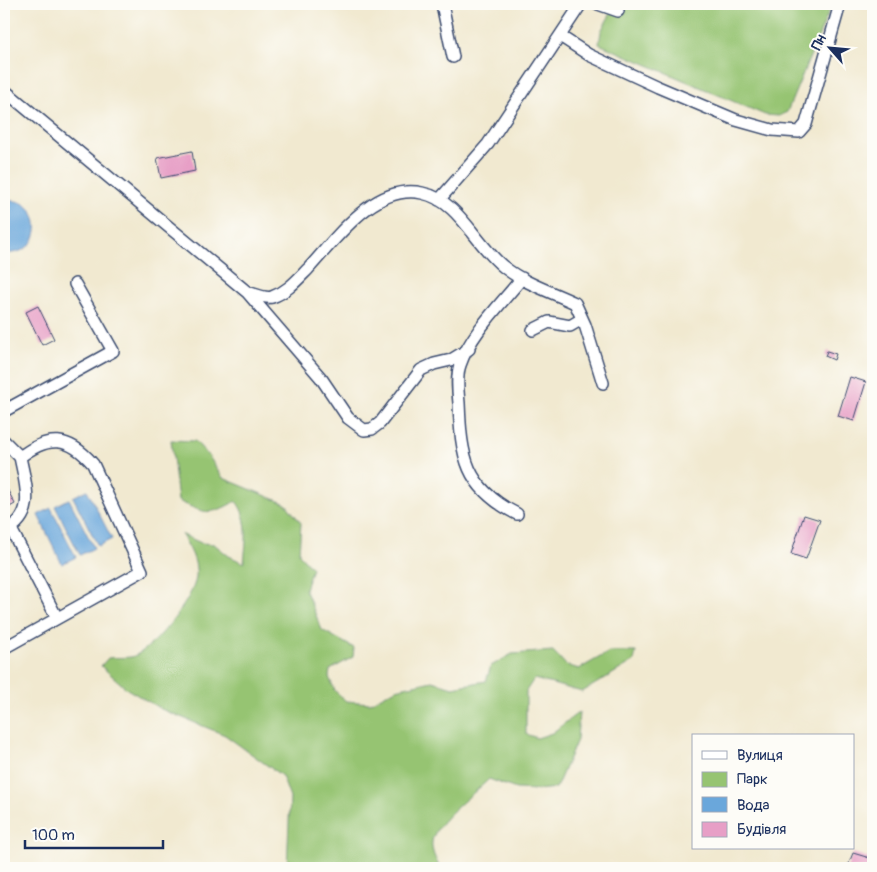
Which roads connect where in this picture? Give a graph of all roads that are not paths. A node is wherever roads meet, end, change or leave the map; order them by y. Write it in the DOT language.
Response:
graph roads {
  1 [pos="442,4"];
  2 [pos="582,4"];
  3 [pos="598,4"];
  4 [pos="840,4"];
  5 [pos="618,11"];
  6 [pos="560,36"];
  7 [pos="453,57"];
  8 [pos="4,90"];
  9 [pos="439,200"];
  10 [pos="522,278"];
  11 [pos="75,284"];
  12 [pos="247,292"];
  13 [pos="582,319"];
  14 [pos="533,330"];
  15 [pos="468,350"];
  16 [pos="603,383"];
  17 [pos="4,411"];
  18 [pos="4,441"];
  19 [pos="20,457"];
  20 [pos="517,514"];
  21 [pos="7,530"];
  22 [pos="57,618"];
  23 [pos="4,648"];
  1 -- 7 [label="lane"];
  2 -- 6 [label="lane"];
  3 -- 5 [label="lane"];
  4 -- 6 [label="lane"];
  6 -- 9 [label="lane"];
  8 -- 12 [label="lane"];
  9 -- 10 [label="lane"];
  9 -- 12 [label="lane"];
  10 -- 13 [label="lane"];
  10 -- 15 [label="lane"];
  11 -- 17 [label="lane"];
  12 -- 15 [label="lane"];
  13 -- 14 [label="lane"];
  13 -- 16 [label="lane"];
  15 -- 20 [label="lane"];
  18 -- 19 [label="lane"];
  19 -- 21 [label="lane"];
  19 -- 22 [label="lane"];
  21 -- 22 [label="lane"];
  22 -- 23 [label="lane"];
}
